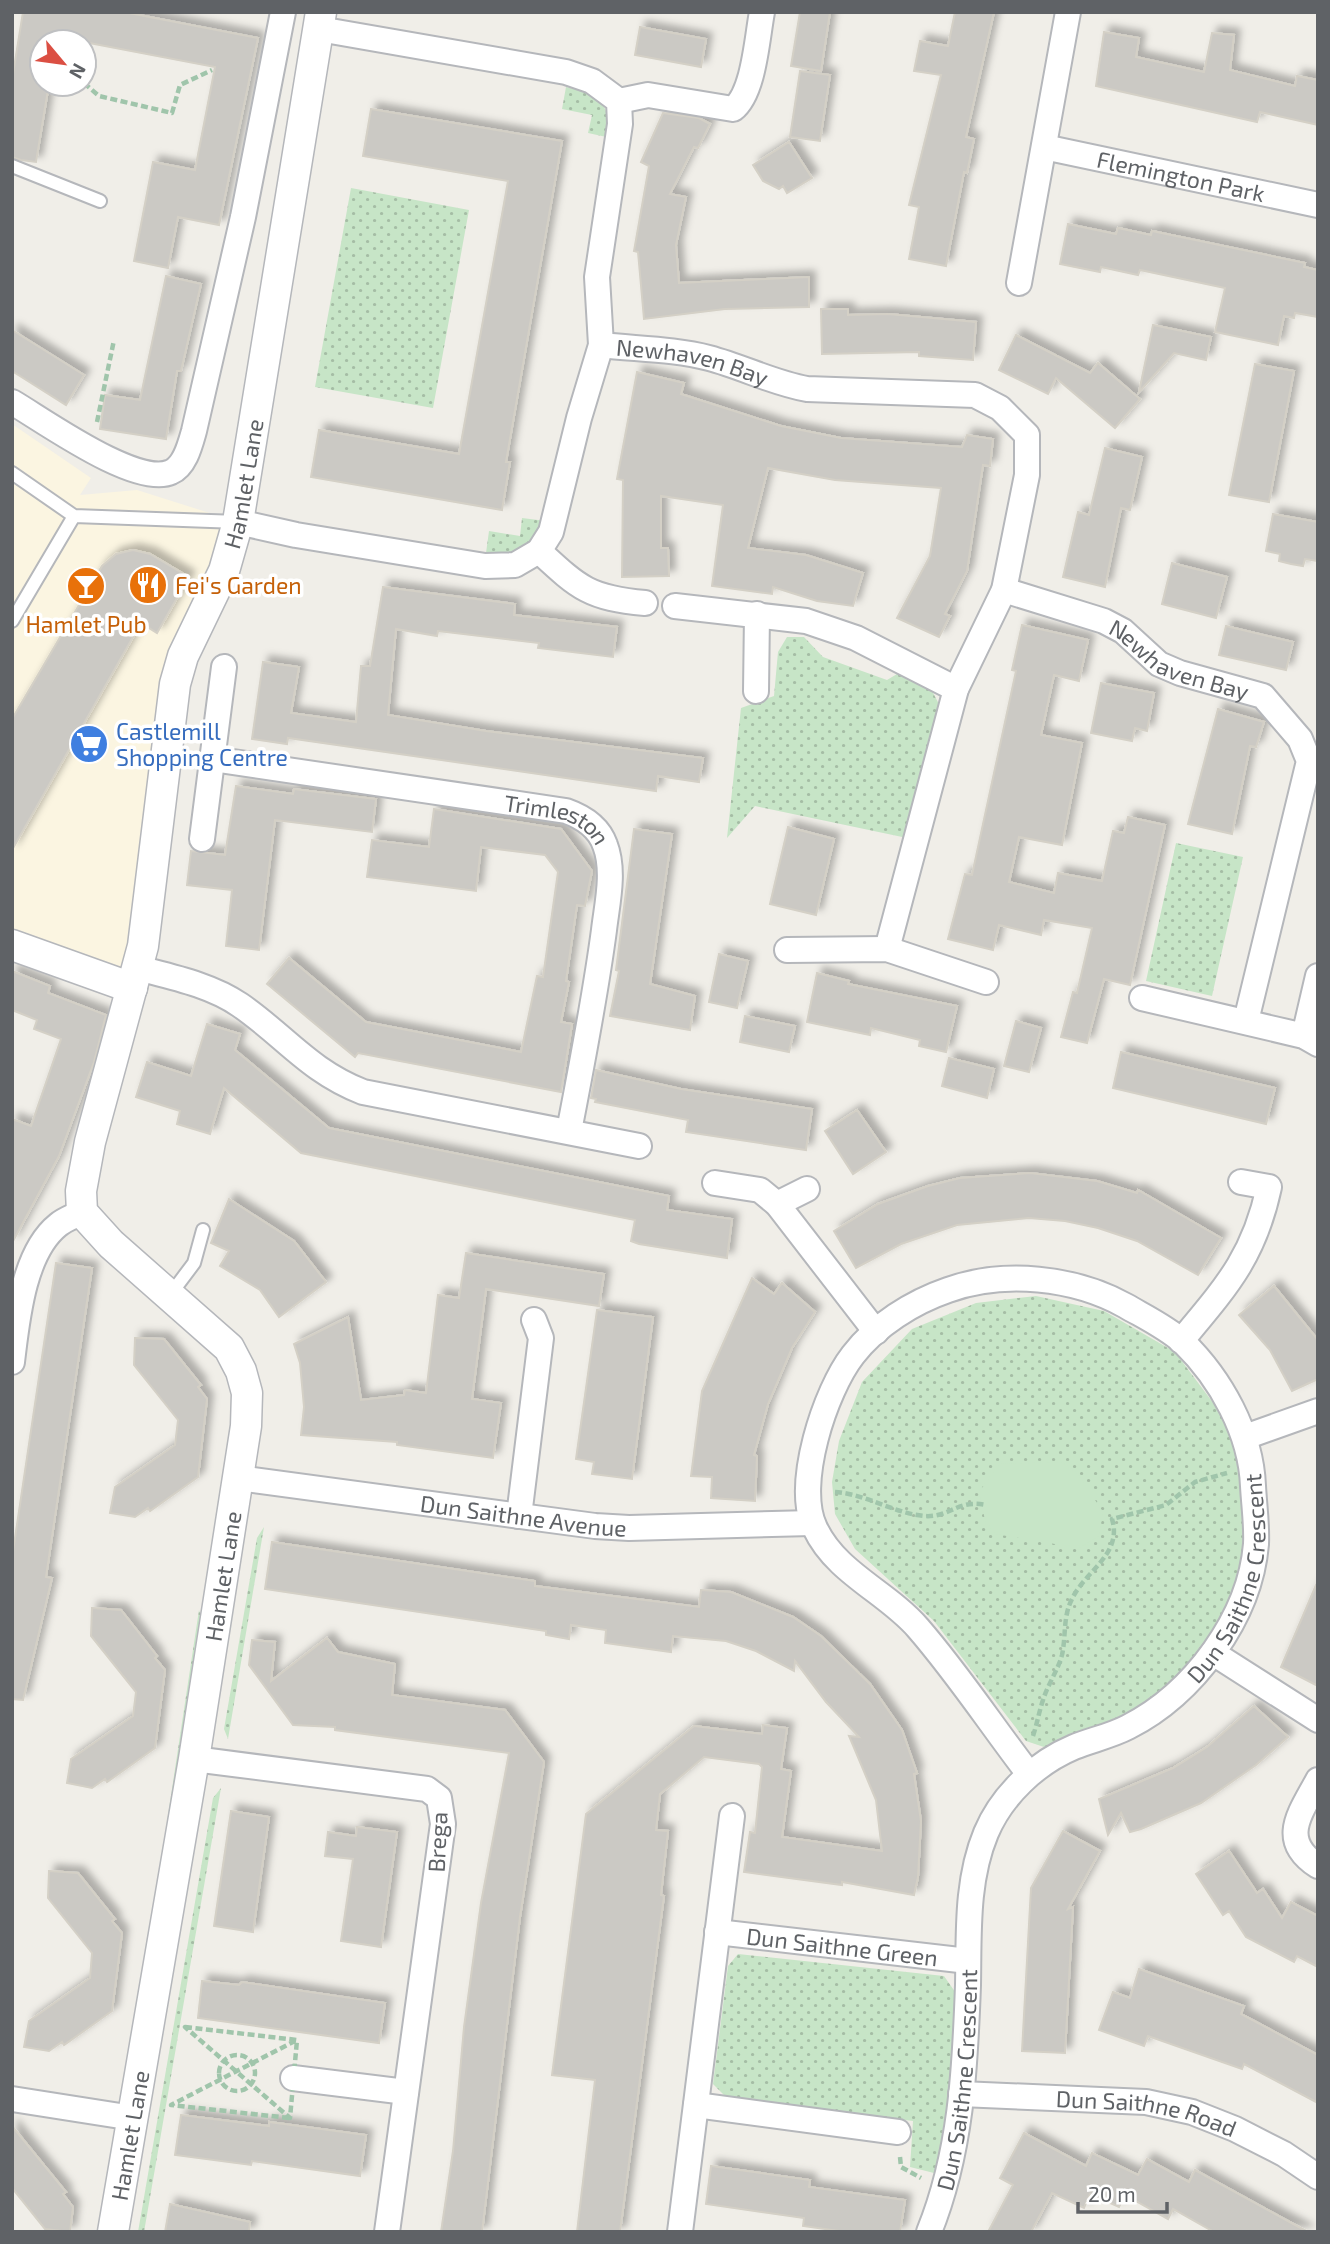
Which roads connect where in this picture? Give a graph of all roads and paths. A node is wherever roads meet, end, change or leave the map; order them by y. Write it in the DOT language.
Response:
graph roads {
  1 [pos="283,12"];
  2 [pos="762,12"];
  3 [pos="1069,12"];
  4 [pos="320,21"];
  5 [pos="212,70"];
  6 [pos="98,95"];
  7 [pos="619,101"];
  8 [pos="1044,147"];
  9 [pos="12,166"];
  10 [pos="100,201"];
  11 [pos="1318,205"];
  12 [pos="1019,283"];
  13 [pos="114,340"];
  14 [pos="601,345"];
  15 [pos="12,402"];
  16 [pos="87,446"];
  17 [pos="12,473"];
  18 [pos="74,516"];
  19 [pos="238,522"];
  20 [pos="539,551"];
  21 [pos="1004,590"];
  22 [pos="645,604"];
  23 [pos="676,606"];
  24 [pos="757,614"];
  25 [pos="12,621"];
  26 [pos="224,667"];
  27 [pos="956,689"];
  28 [pos="756,691"];
  29 [pos="212,759"];
  30 [pos="202,839"];
  31 [pos="12,944"];
  32 [pos="887,949"];
  33 [pos="787,950"];
  34 [pos="1318,976"];
  35 [pos="135,978"];
  36 [pos="986,982"];
  37 [pos="1142,998"];
  38 [pos="1246,1021"];
  39 [pos="1311,1040"];
  40 [pos="569,1131"];
  41 [pos="639,1146"];
  42 [pos="1241,1182"];
  43 [pos="715,1183"];
  44 [pos="807,1189"];
  45 [pos="777,1204"];
  46 [pos="82,1212"];
  47 [pos="202,1230"];
  48 [pos="170,1295"];
  49 [pos="534,1320"];
  50 [pos="876,1332"];
  51 [pos="1181,1341"];
  52 [pos="12,1362"];
  53 [pos="1318,1411"];
  54 [pos="1245,1437"];
  55 [pos="1252,1466"];
  56 [pos="239,1478"];
  57 [pos="810,1490"];
  58 [pos="986,1504"];
  59 [pos="519,1516"];
  60 [pos="812,1522"];
  61 [pos="1213,1653"];
  62 [pos="1318,1720"];
  63 [pos="194,1759"];
  64 [pos="1032,1771"];
  65 [pos="1318,1780"];
  66 [pos="732,1815"];
  67 [pos="1318,1866"];
  68 [pos="717,1932"];
  69 [pos="968,1961"];
  70 [pos="298,2040"];
  71 [pos="223,2060"];
  72 [pos="252,2063"];
  73 [pos="236,2071"];
  74 [pos="293,2078"];
  75 [pos="220,2080"];
  76 [pos="251,2084"];
  77 [pos="406,2092"];
  78 [pos="961,2094"];
  79 [pos="12,2099"];
  80 [pos="696,2105"];
  81 [pos="133,2118"];
  82 [pos="290,2118"];
  83 [pos="898,2132"];
  84 [pos="1318,2177"];
  85 [pos="943,2190"];
  86 [pos="113,2232"];
  87 [pos="387,2232"];
  88 [pos="680,2232"];
  89 [pos="929,2232"];
  1 -- 16 [label="street"];
  2 -- 7 [label="street"];
  3 -- 8 [label="street"];
  4 -- 7 [label="street"];
  4 -- 19 [label="street, Hamlet Lane"];
  5 -- 6 [label="path"];
  7 -- 14 [label="street, Newhaven Bay"];
  8 -- 11 [label="street, Flemington Park"];
  8 -- 12 [label="street"];
  9 -- 10 [label="lane"];
  13 -- 16 [label="path"];
  14 -- 20 [label="street, Newhaven Bay"];
  14 -- 21 [label="street, Newhaven Bay"];
  15 -- 16 [label="street"];
  17 -- 18 [label="lane"];
  18 -- 19 [label="lane"];
  18 -- 25 [label="lane"];
  19 -- 20 [label="street"];
  19 -- 35 [label="street, Hamlet Lane"];
  20 -- 22 [label="street"];
  21 -- 27 [label="street, Newhaven Bay"];
  21 -- 38 [label="street, Newhaven Bay"];
  23 -- 24 [label="street"];
  24 -- 27 [label="street"];
  24 -- 28 [label="street"];
  26 -- 29 [label="street"];
  27 -- 32 [label="street, Newhaven Bay"];
  29 -- 30 [label="street"];
  29 -- 40 [label="street, Trimleston"];
  31 -- 35 [label="street"];
  32 -- 33 [label="street"];
  32 -- 36 [label="street"];
  34 -- 39 [label="street"];
  35 -- 40 [label="street"];
  35 -- 46 [label="street, Hamlet Lane"];
  37 -- 38 [label="street"];
  38 -- 39 [label="street"];
  40 -- 41 [label="street"];
  42 -- 51 [label="street"];
  43 -- 45 [label="street"];
  44 -- 45 [label="street"];
  45 -- 50 [label="street"];
  46 -- 48 [label="street, Hamlet Lane"];
  46 -- 52 [label="street"];
  47 -- 48 [label="lane"];
  48 -- 56 [label="street, Hamlet Lane"];
  49 -- 59 [label="street"];
  50 -- 51 [label="street, Dun Saithne Crescent"];
  50 -- 57 [label="street, Dun Saithne Crescent"];
  51 -- 54 [label="street, Dun Saithne Crescent"];
  53 -- 54 [label="street"];
  54 -- 55 [label="street, Dun Saithne Crescent"];
  55 -- 61 [label="street, Dun Saithne Crescent"];
  55 -- 64 [label="path"];
  56 -- 59 [label="street, Dun Saithne Avenue"];
  56 -- 63 [label="street, Hamlet Lane"];
  57 -- 58 [label="path"];
  57 -- 60 [label="street, Dun Saithne Crescent"];
  59 -- 60 [label="street, Dun Saithne Avenue"];
  60 -- 64 [label="street, Dun Saithne Crescent"];
  61 -- 62 [label="street"];
  61 -- 64 [label="street, Dun Saithne Crescent"];
  63 -- 77 [label="street, Brega"];
  63 -- 81 [label="street, Hamlet Lane"];
  64 -- 69 [label="street, Dun Saithne Crescent"];
  65 -- 67 [label="street"];
  66 -- 68 [label="street, Dun Saithne Green"];
  68 -- 69 [label="street, Dun Saithne Green"];
  68 -- 80 [label="street, Dun Saithne Green"];
  69 -- 78 [label="street, Dun Saithne Crescent"];
  70 -- 71 [label="path"];
  70 -- 72 [label="path"];
  70 -- 74 [label="path"];
  71 -- 72 [label="path"];
  71 -- 73 [label="path"];
  71 -- 75 [label="path"];
  72 -- 73 [label="path"];
  72 -- 76 [label="path"];
  73 -- 75 [label="path"];
  73 -- 76 [label="path"];
  74 -- 77 [label="street"];
  74 -- 82 [label="path"];
  75 -- 76 [label="path"];
  75 -- 82 [label="path"];
  76 -- 82 [label="path"];
  77 -- 87 [label="street, Brega"];
  78 -- 84 [label="street, Dun Saithne Road"];
  78 -- 85 [label="street, Dun Saithne Crescent"];
  79 -- 81 [label="street"];
  80 -- 83 [label="street"];
  80 -- 88 [label="street, Dun Saithne Green"];
  81 -- 86 [label="street, Hamlet Lane"];
  83 -- 85 [label="path"];
  85 -- 89 [label="street, Dun Saithne Crescent"];
}
